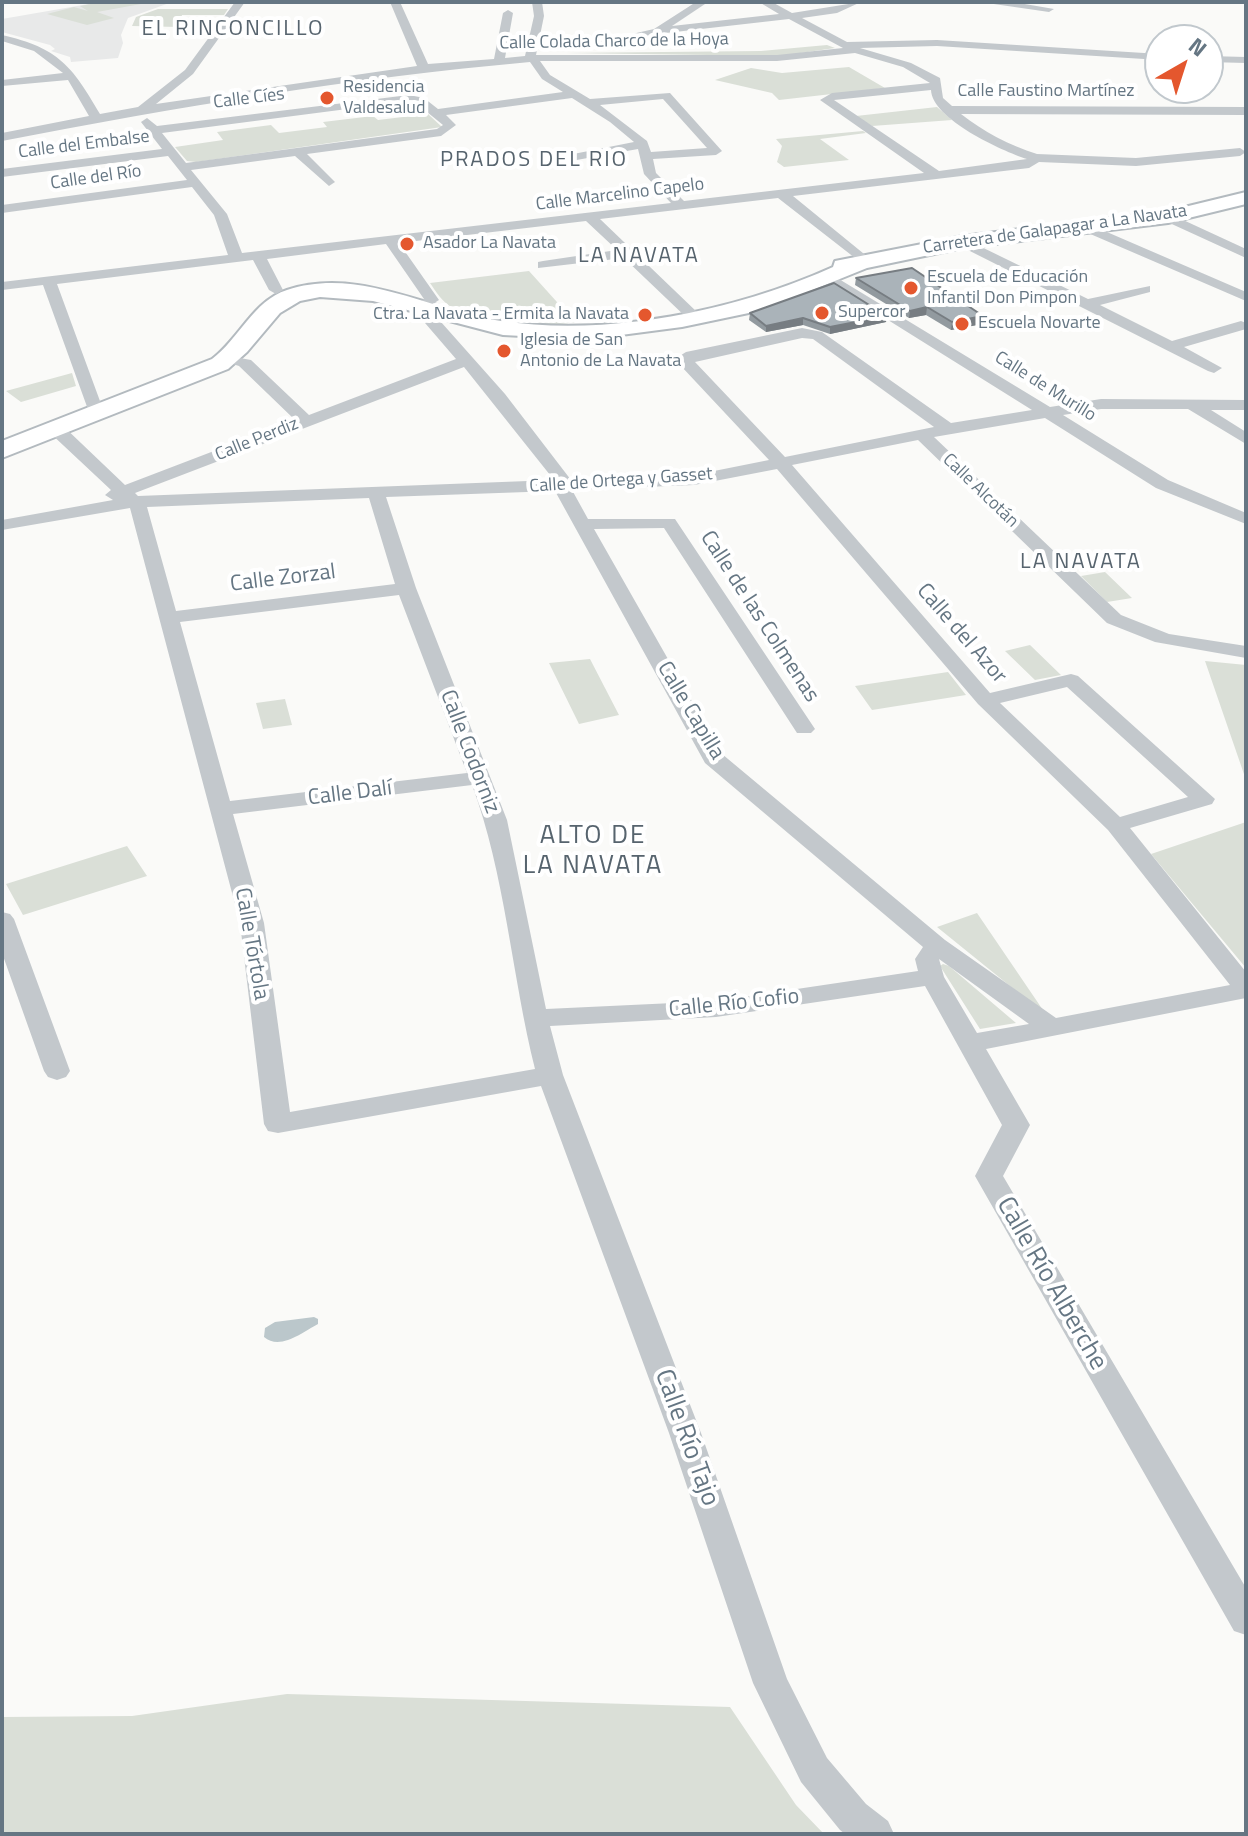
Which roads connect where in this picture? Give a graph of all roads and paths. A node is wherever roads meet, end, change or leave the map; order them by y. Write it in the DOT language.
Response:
graph roads {
  1 [pos="240,2"];
  2 [pos="395,2"];
  3 [pos="537,2"];
  4 [pos="703,2"];
  5 [pos="764,2"];
  6 [pos="856,2"];
  7 [pos="985,2"];
  8 [pos="1049,9"];
  9 [pos="508,13"];
  10 [pos="792,16"];
  11 [pos="657,31"];
  12 [pos="2,38"];
  13 [pos="849,48"];
  14 [pos="2,51"];
  15 [pos="1144,56"];
  16 [pos="533,57"];
  17 [pos="552,57"];
  18 [pos="56,58"];
  19 [pos="1224,59"];
  20 [pos="499,60"];
  21 [pos="1246,60"];
  22 [pos="424,68"];
  23 [pos="72,76"];
  24 [pos="337,80"];
  25 [pos="2,83"];
  26 [pos="936,86"];
  27 [pos="575,94"];
  28 [pos="365,102"];
  29 [pos="589,103"];
  30 [pos="948,110"];
  31 [pos="139,111"];
  32 [pos="1246,111"];
  33 [pos="437,113"];
  34 [pos="96,118"];
  35 [pos="154,130"];
  36 [pos="1243,133"];
  37 [pos="2,137"];
  38 [pos="645,150"];
  39 [pos="170,152"];
  40 [pos="298,152"];
  41 [pos="1243,155"];
  42 [pos="1036,158"];
  43 [pos="547,163"];
  44 [pos="183,167"];
  45 [pos="2,173"];
  46 [pos="936,175"];
  47 [pos="329,182"];
  48 [pos="195,183"];
  49 [pos="782,194"];
  50 [pos="1244,199"];
  51 [pos="682,206"];
  52 [pos="2,209"];
  53 [pos="590,217"];
  54 [pos="1168,217"];
  55 [pos="369,223"];
  56 [pos="1086,227"];
  57 [pos="386,241"];
  58 [pos="963,242"];
  59 [pos="628,253"];
  60 [pos="1246,254"];
  61 [pos="258,256"];
  62 [pos="237,259"];
  63 [pos="543,265"];
  64 [pos="845,268"];
  65 [pos="49,281"];
  66 [pos="2,286"];
  67 [pos="1145,289"];
  68 [pos="276,290"];
  69 [pos="1246,297"];
  70 [pos="1086,304"];
  71 [pos="431,311"];
  72 [pos="728,311"];
  73 [pos="693,316"];
  74 [pos="1241,326"];
  75 [pos="1171,346"];
  76 [pos="229,358"];
  77 [pos="467,360"];
  78 [pos="1214,368"];
  79 [pos="1192,405"];
  80 [pos="1246,405"];
  81 [pos="96,412"];
  82 [pos="1050,412"];
  83 [pos="306,421"];
  84 [pos="54,427"];
  85 [pos="948,429"];
  86 [pos="921,434"];
  87 [pos="1246,439"];
  88 [pos="6,443"];
  89 [pos="781,463"];
  90 [pos="561,486"];
  91 [pos="376,493"];
  92 [pos="128,497"];
  93 [pos="1246,519"];
  94 [pos="583,524"];
  95 [pos="2,525"];
  96 [pos="406,588"];
  97 [pos="167,618"];
  98 [pos="1246,652"];
  99 [pos="985,700"];
  100 [pos="804,729"];
  101 [pos="479,778"];
  102 [pos="220,809"];
  103 [pos="1116,825"];
  104 [pos="2,919"];
  105 [pos="936,945"];
  106 [pos="7,949"];
  107 [pos="932,977"];
  108 [pos="1246,989"];
  109 [pos="535,1018"];
  110 [pos="1051,1027"];
  111 [pos="972,1043"];
  112 [pos="57,1071"];
  113 [pos="550,1075"];
  114 [pos="1246,1620"];
  115 [pos="875,1834"];
  1 -- 31 [label="street"];
  2 -- 22 [label="street"];
  3 -- 16 [label="street"];
  4 -- 11 [label="street"];
  5 -- 10 [label="street"];
  6 -- 10 [label="street"];
  7 -- 8 [label="street"];
  9 -- 20 [label="street"];
  10 -- 11 [label="street"];
  10 -- 13 [label="street"];
  11 -- 17 [label="street"];
  12 -- 18 [label="street"];
  13 -- 15 [label="street, Calle Colada Charco de la Hoya"];
  13 -- 17 [label="street, Calle Colada Charco de la Hoya"];
  13 -- 26 [label="street"];
  14 -- 18 [label="street"];
  16 -- 17 [label="street, Calle Colada Charco de la Hoya"];
  16 -- 20 [label="street, Calle Colada Charco de la Hoya"];
  16 -- 27 [label="street"];
  18 -- 23 [label="street"];
  19 -- 21 [label="street"];
  20 -- 22 [label="street, Calle Colada Charco de la Hoya"];
  22 -- 24 [label="street, Calle Colada Charco de la Hoya"];
  23 -- 25 [label="street"];
  23 -- 34 [label="street"];
  24 -- 28 [label="street"];
  24 -- 31 [label="street, Calle Colada Charco de la Hoya"];
  26 -- 30 [label="street"];
  26 -- 46 [label="street"];
  27 -- 29 [label="street"];
  27 -- 33 [label="street"];
  28 -- 33 [label="street, Calle Cíes"];
  28 -- 35 [label="street, Calle Cíes"];
  29 -- 38 [label="street"];
  29 -- 38 [label="street"];
  30 -- 32 [label="street, Calle Faustino Martínez"];
  30 -- 42 [label="street"];
  31 -- 34 [label="street, Calle Colada Charco de la Hoya"];
  31 -- 35 [label="street"];
  33 -- 40 [label="street"];
  34 -- 37 [label="street, Calle Colada Charco de la Hoya"];
  35 -- 39 [label="street"];
  36 -- 41 [label="street"];
  38 -- 43 [label="street"];
  38 -- 51 [label="street"];
  39 -- 44 [label="street"];
  39 -- 45 [label="street, Calle del Embalse"];
  40 -- 44 [label="street"];
  40 -- 47 [label="street"];
  41 -- 42 [label="street, Calle Marcelino Capelo"];
  42 -- 46 [label="street, Calle Marcelino Capelo"];
  44 -- 48 [label="street"];
  46 -- 49 [label="street, Calle Marcelino Capelo"];
  48 -- 52 [label="street, Calle del Río"];
  48 -- 62 [label="street"];
  49 -- 51 [label="street, Calle Marcelino Capelo"];
  49 -- 64 [label="street, Calle de Murillo"];
  50 -- 54 [label="main road, Carretera de Galapagar a La Navata"];
  51 -- 53 [label="street, Calle Marcelino Capelo"];
  53 -- 57 [label="street, Calle Marcelino Capelo"];
  53 -- 59 [label="street"];
  54 -- 56 [label="main road, Carretera de Galapagar a La Navata"];
  54 -- 60 [label="street"];
  55 -- 57 [label="street"];
  56 -- 58 [label="main road, Carretera de Galapagar a La Navata"];
  56 -- 69 [label="street"];
  57 -- 61 [label="street, Calle Marcelino Capelo"];
  57 -- 71 [label="street"];
  58 -- 64 [label="main road, Carretera de Galapagar a La Navata"];
  58 -- 70 [label="street"];
  59 -- 63 [label="street"];
  59 -- 73 [label="street"];
  61 -- 62 [label="street, Calle Marcelino Capelo"];
  61 -- 68 [label="street"];
  62 -- 65 [label="street, Calle Marcelino Capelo"];
  64 -- 72 [label="main road, Carretera de Galapagar a La Navata"];
  64 -- 72 [label="main road, Carretera de Galapagar a La Navata"];
  64 -- 82 [label="street, Calle de Murillo"];
  65 -- 66 [label="street, Calle Marcelino Capelo"];
  65 -- 81 [label="street"];
  67 -- 70 [label="street"];
  70 -- 75 [label="street"];
  71 -- 73 [label="main road, Carretera de Galapagar a La Navata"];
  71 -- 76 [label="main road, Carretera de Galapagar a La Navata"];
  71 -- 77 [label="street, Calle Capilla"];
  72 -- 73 [label="main road, Carretera de Galapagar a La Navata"];
  74 -- 75 [label="street"];
  75 -- 78 [label="street"];
  76 -- 81 [label="main road, Carretera de Galapagar a La Navata"];
  76 -- 83 [label="street"];
  77 -- 83 [label="street, Calle Perdiz"];
  77 -- 90 [label="street, Calle Capilla"];
  79 -- 80 [label="street, Calle de Ortega y Gasset"];
  79 -- 82 [label="street, Calle de Ortega y Gasset"];
  79 -- 87 [label="street"];
  81 -- 84 [label="main road, Carretera de Galapagar a La Navata"];
  82 -- 85 [label="street, Calle de Ortega y Gasset"];
  82 -- 93 [label="street, Calle de Murillo"];
  83 -- 92 [label="street, Calle Perdiz"];
  84 -- 88 [label="main road, Carretera de Galapagar a La Navata"];
  84 -- 92 [label="street"];
  85 -- 86 [label="street, Calle de Ortega y Gasset"];
  85 -- 89 [label="street, Calle del Azor"];
  86 -- 89 [label="street, Calle de Ortega y Gasset"];
  86 -- 98 [label="street, Calle Alcotán"];
  89 -- 90 [label="street, Calle de Ortega y Gasset"];
  89 -- 99 [label="street, Calle del Azor"];
  90 -- 91 [label="street, Calle de Ortega y Gasset"];
  90 -- 94 [label="street, Calle Capilla"];
  91 -- 92 [label="street, Calle de Ortega y Gasset"];
  91 -- 96 [label="street, Calle Codorniz"];
  92 -- 95 [label="street, Calle Perdiz"];
  92 -- 97 [label="street, Calle Tórtola"];
  94 -- 100 [label="street, Calle de las Colmenas"];
  94 -- 105 [label="street, Calle Capilla"];
  96 -- 97 [label="street, Calle Zorzal"];
  96 -- 101 [label="street, Calle Codorniz"];
  97 -- 102 [label="street, Calle Tórtola"];
  99 -- 103 [label="street, Calle del Azor"];
  99 -- 103 [label="street"];
  101 -- 102 [label="street, Calle Dalí"];
  101 -- 109 [label="street, Calle Codorniz"];
  102 -- 113 [label="street, Calle Tórtola"];
  103 -- 108 [label="street, Calle del Azor"];
  104 -- 106 [label="street"];
  105 -- 107 [label="street"];
  105 -- 110 [label="street, Calle Capilla"];
  106 -- 112 [label="street"];
  107 -- 109 [label="street, Calle Río Cofio"];
  107 -- 111 [label="street, Calle Río Alberche"];
  108 -- 110 [label="street"];
  109 -- 113 [label="street, Calle Río Tajo"];
  110 -- 111 [label="street"];
  111 -- 114 [label="street, Calle Río Alberche"];
  113 -- 115 [label="street, Calle Río Tajo"];
}
